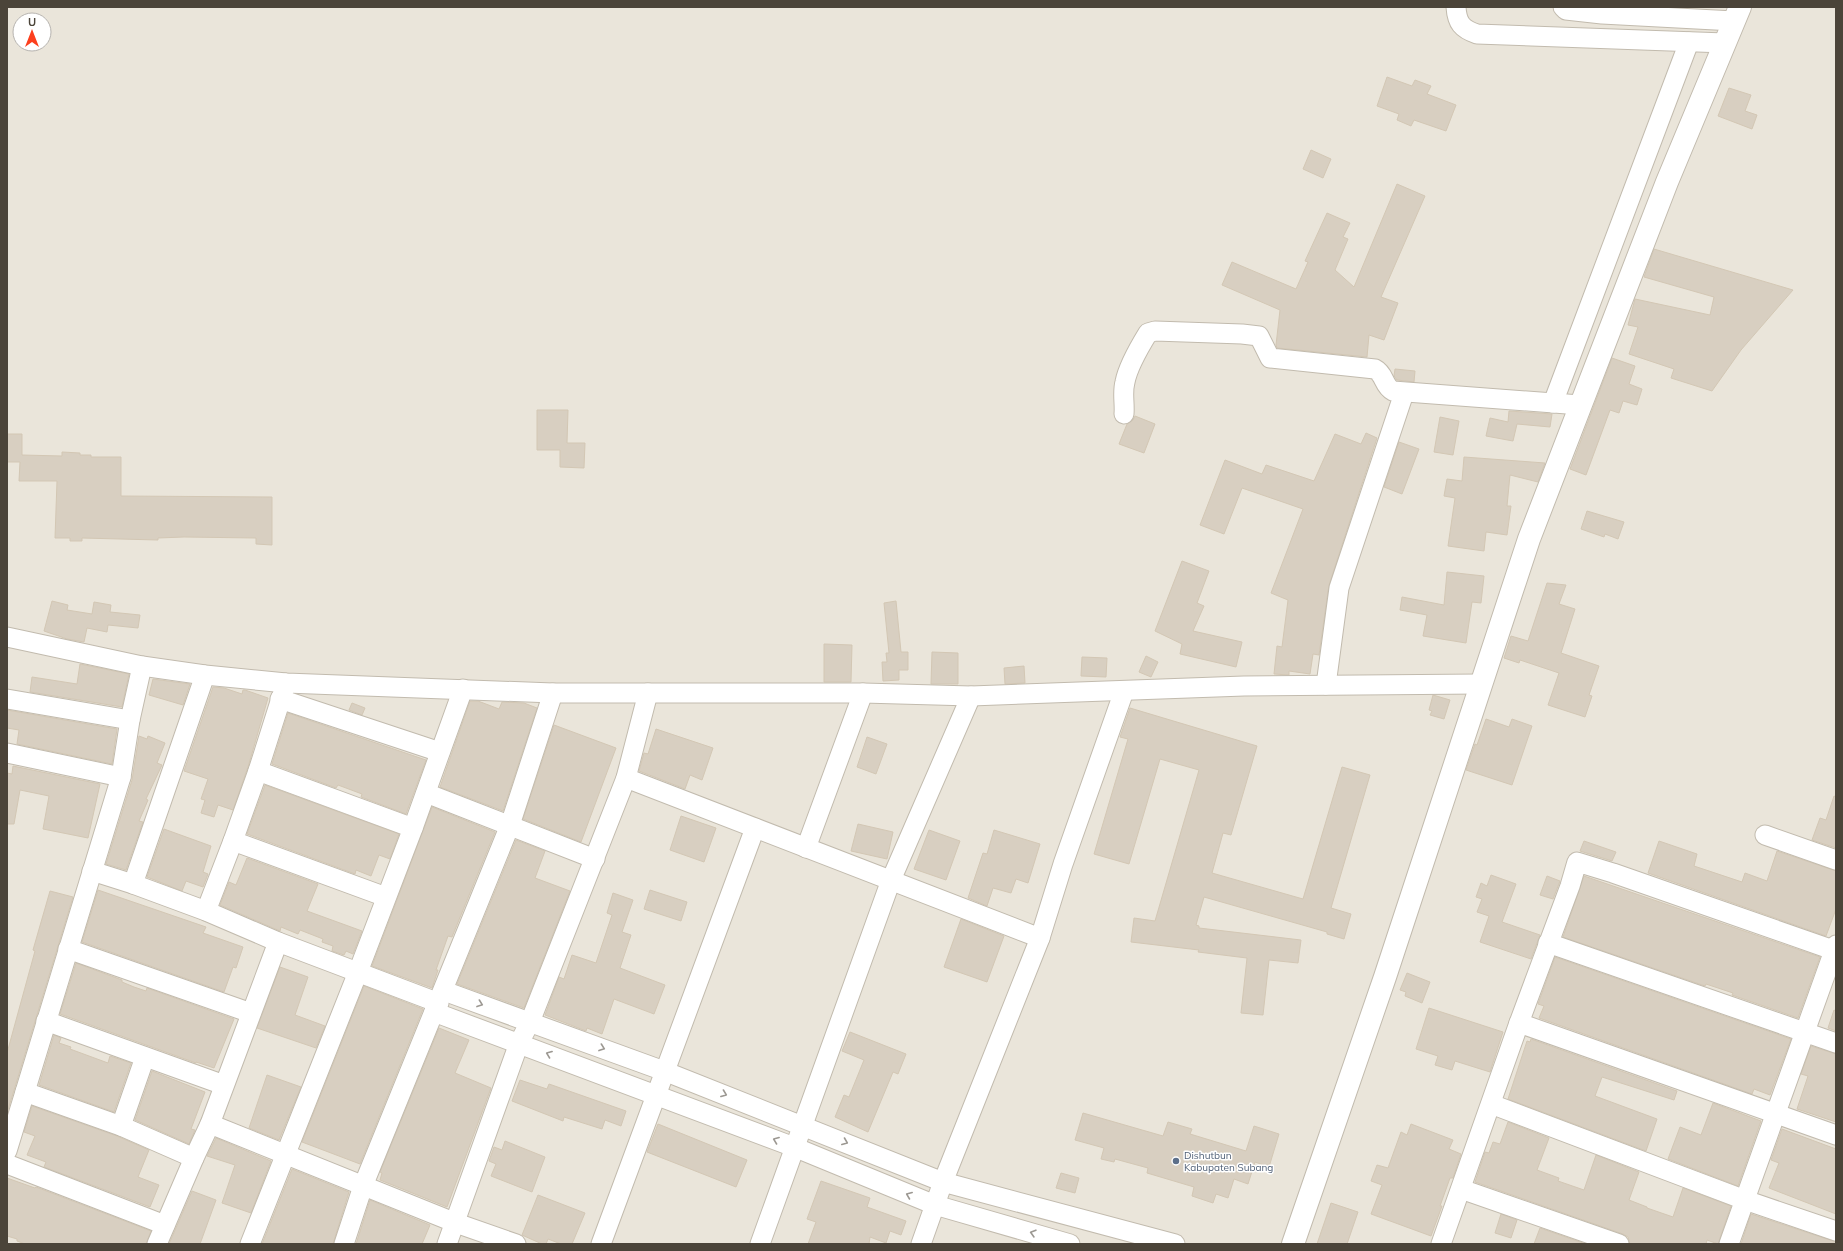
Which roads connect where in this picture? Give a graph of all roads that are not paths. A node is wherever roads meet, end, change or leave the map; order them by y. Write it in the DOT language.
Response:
graph roads {
  1 [pos="1456,7"];
  2 [pos="1563,7"];
  3 [pos="1737,14"];
  4 [pos="1689,42"];
  5 [pos="1725,44"];
  6 [pos="1404,393"];
  7 [pos="1553,403"];
  8 [pos="1580,405"];
  9 [pos="1124,414"];
  10 [pos="7,637"];
  11 [pos="142,666"];
  12 [pos="205,675"];
  13 [pos="1480,684"];
  14 [pos="1326,685"];
  15 [pos="463,689"];
  16 [pos="283,691"];
  17 [pos="1124,691"];
  18 [pos="554,693"];
  19 [pos="648,693"];
  20 [pos="863,693"];
  21 [pos="971,696"];
  22 [pos="7,699"];
  23 [pos="130,720"];
  24 [pos="440,752"];
  25 [pos="7,753"];
  26 [pos="258,771"];
  27 [pos="121,777"];
  28 [pos="626,778"];
  29 [pos="426,793"];
  30 [pos="510,825"];
  31 [pos="413,828"];
  32 [pos="755,828"];
  33 [pos="1764,835"];
  34 [pos="233,841"];
  35 [pos="806,848"];
  36 [pos="595,859"];
  37 [pos="1836,860"];
  38 [pos="92,871"];
  39 [pos="891,880"];
  40 [pos="133,884"];
  41 [pos="386,897"];
  42 [pos="206,911"];
  43 [pos="1040,938"];
  44 [pos="278,942"];
  45 [pos="1548,943"];
  46 [pos="68,948"];
  47 [pos="1835,949"];
  48 [pos="358,972"];
  49 [pos="439,1002"];
  50 [pos="251,1013"];
  51 [pos="46,1021"];
  52 [pos="530,1022"];
  53 [pos="1519,1023"];
  54 [pos="1805,1032"];
  55 [pos="519,1043"];
  56 [pos="1836,1043"];
  57 [pos="145,1056"];
  58 [pos="664,1071"];
  59 [pos="224,1085"];
  60 [pos="25,1092"];
  61 [pos="656,1095"];
  62 [pos="1491,1104"];
  63 [pos="1775,1115"];
  64 [pos="210,1124"];
  65 [pos="802,1125"];
  66 [pos="121,1126"];
  67 [pos="1836,1136"];
  68 [pos="794,1147"];
  69 [pos="7,1150"];
  70 [pos="285,1154"];
  71 [pos="194,1158"];
  72 [pos="7,1164"];
  73 [pos="943,1182"];
  74 [pos="363,1186"];
  75 [pos="1461,1189"];
  76 [pos="1745,1200"];
  77 [pos="934,1205"];
  78 [pos="456,1223"];
  79 [pos="165,1225"];
  80 [pos="1836,1231"];
  81 [pos="157,1244"];
  82 [pos="250,1244"];
  83 [pos="344,1244"];
  84 [pos="447,1244"];
  85 [pos="516,1244"];
  86 [pos="601,1244"];
  87 [pos="760,1244"];
  88 [pos="921,1244"];
  89 [pos="1070,1244"];
  90 [pos="1175,1244"];
  91 [pos="1293,1244"];
  92 [pos="1441,1244"];
  93 [pos="1619,1244"];
  94 [pos="1729,1244"];
  1 -- 4 [label="street"];
  2 -- 3 [label="street"];
  3 -- 5 [label="street"];
  4 -- 5 [label="street"];
  4 -- 7 [label="street"];
  5 -- 8 [label="street"];
  6 -- 7 [label="street"];
  6 -- 9 [label="street"];
  6 -- 14 [label="street"];
  7 -- 8 [label="street"];
  8 -- 13 [label="street"];
  10 -- 11 [label="street"];
  11 -- 12 [label="street"];
  11 -- 23 [label="street"];
  12 -- 16 [label="street"];
  12 -- 40 [label="street"];
  13 -- 14 [label="street"];
  13 -- 91 [label="street"];
  14 -- 17 [label="street"];
  15 -- 16 [label="street"];
  15 -- 18 [label="street"];
  15 -- 24 [label="street"];
  16 -- 24 [label="street"];
  16 -- 26 [label="street"];
  17 -- 21 [label="street"];
  17 -- 43 [label="street"];
  18 -- 19 [label="street"];
  18 -- 30 [label="street"];
  19 -- 20 [label="street"];
  19 -- 28 [label="street"];
  20 -- 21 [label="street"];
  20 -- 35 [label="street"];
  21 -- 39 [label="street"];
  22 -- 23 [label="street"];
  23 -- 27 [label="street"];
  24 -- 29 [label="street"];
  25 -- 27 [label="street"];
  26 -- 31 [label="street"];
  26 -- 34 [label="street"];
  27 -- 38 [label="street"];
  28 -- 32 [label="street"];
  28 -- 36 [label="street"];
  29 -- 30 [label="street"];
  29 -- 31 [label="street"];
  30 -- 36 [label="street"];
  30 -- 49 [label="street"];
  31 -- 41 [label="street"];
  32 -- 35 [label="street"];
  32 -- 58 [label="street"];
  33 -- 37 [label="street"];
  34 -- 41 [label="street"];
  34 -- 42 [label="street"];
  35 -- 39 [label="street"];
  36 -- 52 [label="street"];
  38 -- 40 [label="street"];
  38 -- 46 [label="street"];
  39 -- 43 [label="street"];
  39 -- 65 [label="street"];
  40 -- 42 [label="street"];
  41 -- 48 [label="street"];
  42 -- 44 [label="street"];
  43 -- 73 [label="street"];
  44 -- 48 [label="street"];
  44 -- 50 [label="street"];
  45 -- 47 [label="street"];
  45 -- 53 [label="street"];
  45 -- 54 [label="street"];
  46 -- 50 [label="street"];
  46 -- 51 [label="street"];
  47 -- 54 [label="street"];
  48 -- 49 [label="street"];
  48 -- 70 [label="street"];
  49 -- 52 [label="street, one-way"];
  49 -- 55 [label="street"];
  49 -- 74 [label="street"];
  50 -- 59 [label="street"];
  51 -- 57 [label="street"];
  51 -- 60 [label="street"];
  52 -- 55 [label="street"];
  52 -- 58 [label="street, one-way"];
  53 -- 62 [label="street"];
  53 -- 63 [label="street"];
  54 -- 56 [label="street"];
  54 -- 63 [label="street"];
  61 -- 55 [label="street, one-way"];
  55 -- 78 [label="street"];
  57 -- 59 [label="street"];
  57 -- 66 [label="street"];
  58 -- 61 [label="street"];
  58 -- 65 [label="street, one-way"];
  59 -- 64 [label="street"];
  60 -- 66 [label="street"];
  60 -- 69 [label="street"];
  68 -- 61 [label="street, one-way"];
  61 -- 86 [label="street"];
  62 -- 75 [label="street"];
  62 -- 76 [label="street"];
  63 -- 67 [label="street"];
  63 -- 76 [label="street"];
  64 -- 70 [label="street"];
  64 -- 71 [label="street"];
  65 -- 68 [label="street"];
  65 -- 73 [label="street, one-way"];
  66 -- 71 [label="street"];
  77 -- 68 [label="street, one-way"];
  68 -- 87 [label="street"];
  70 -- 74 [label="street"];
  70 -- 82 [label="street"];
  71 -- 79 [label="street"];
  72 -- 79 [label="street"];
  73 -- 77 [label="street"];
  73 -- 90 [label="street"];
  74 -- 78 [label="street"];
  74 -- 83 [label="street"];
  75 -- 92 [label="street"];
  75 -- 93 [label="street"];
  76 -- 80 [label="street"];
  76 -- 94 [label="street"];
  77 -- 88 [label="street"];
  89 -- 77 [label="street, one-way"];
  78 -- 84 [label="street"];
  78 -- 85 [label="street"];
  79 -- 81 [label="street"];
}
